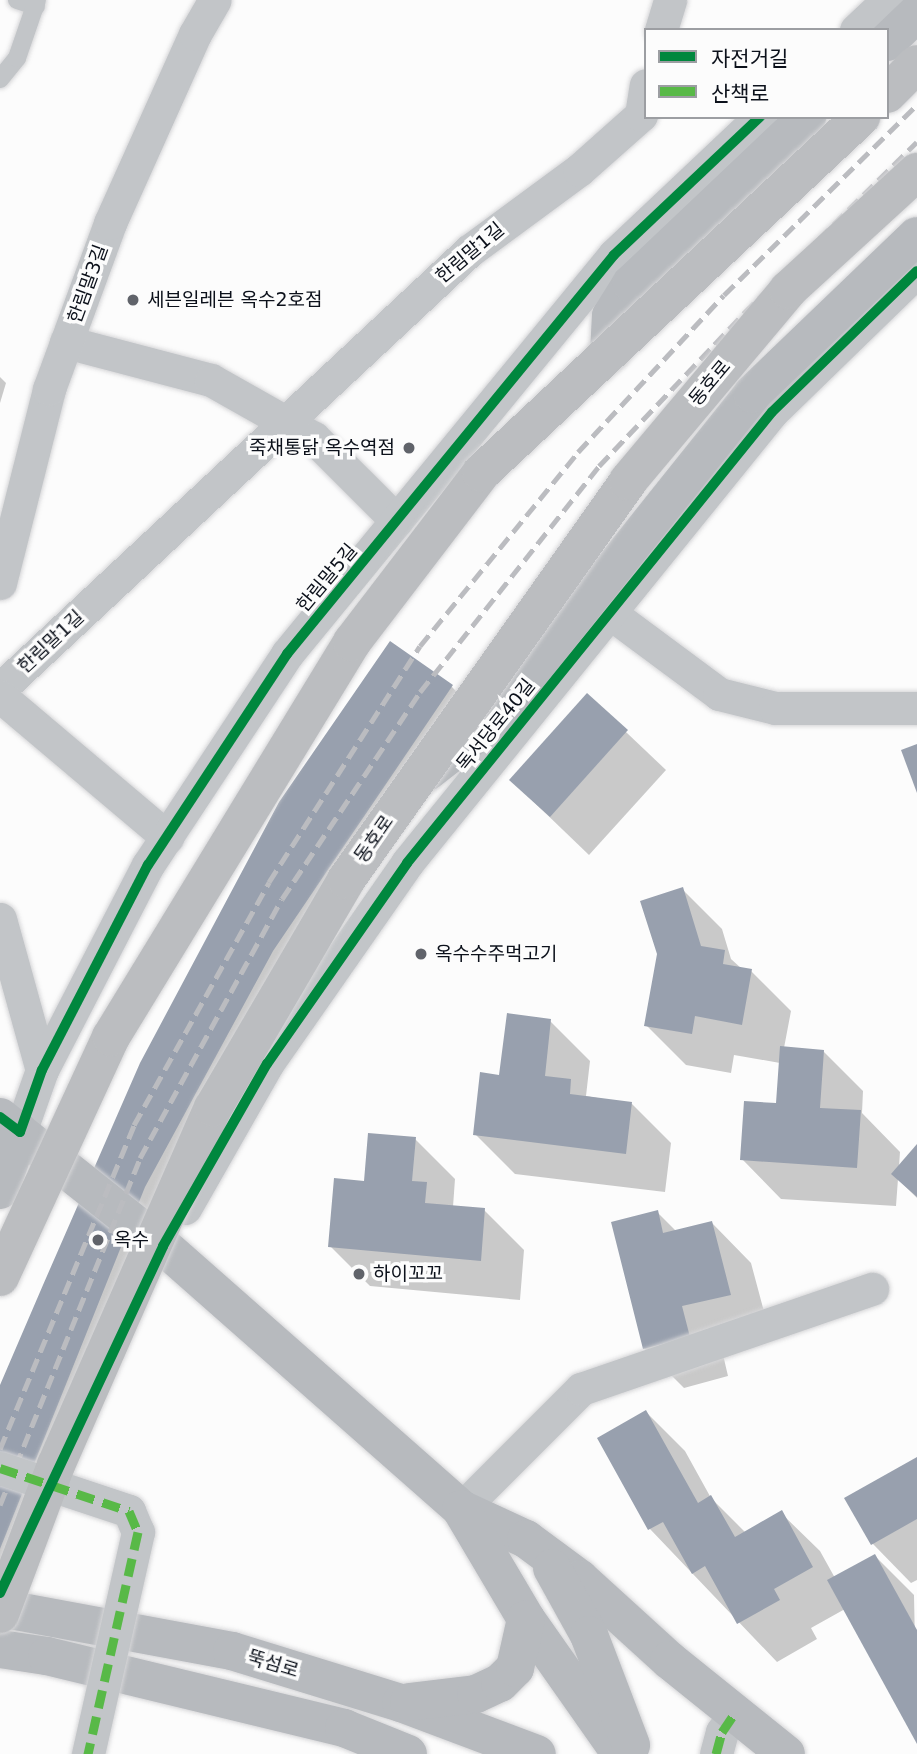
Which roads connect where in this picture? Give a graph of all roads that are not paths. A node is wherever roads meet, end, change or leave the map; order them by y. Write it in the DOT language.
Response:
graph roads {
  1 [pos="17,0"];
  2 [pos="215,0"];
  3 [pos="670,0"];
  4 [pos="888,0"];
  5 [pos="36,3"];
  6 [pos="917,13"];
  7 [pos="662,28"];
  8 [pos="858,28"];
  9 [pos="889,40"];
  10 [pos="917,64"];
  11 [pos="0,79"];
  12 [pos="889,91"];
  13 [pos="644,105"];
  14 [pos="758,119"];
  15 [pos="805,119"];
  16 [pos="859,119"];
  17 [pos="917,172"];
  18 [pos="917,236"];
  19 [pos="917,271"];
  20 [pos="66,342"];
  21 [pos="609,352"];
  22 [pos="285,422"];
  23 [pos="397,521"];
  24 [pos="0,583"];
  25 [pos="610,613"];
  26 [pos="0,689"];
  27 [pos="0,696"];
  28 [pos="917,708"];
  29 [pos="412,784"];
  30 [pos="167,837"];
  31 [pos="0,919"];
  32 [pos="42,1070"];
  33 [pos="10,1124"];
  34 [pos="0,1190"];
  35 [pos="163,1246"];
  36 [pos="0,1278"];
  37 [pos="872,1289"];
  38 [pos="0,1468"];
  39 [pos="461,1509"];
  40 [pos="546,1558"];
  41 [pos="0,1608"];
  42 [pos="0,1614"];
  43 [pos="526,1619"];
  44 [pos="0,1649"];
  45 [pos="401,1703"];
  46 [pos="735,1713"];
  47 [pos="88,1754"];
  48 [pos="408,1754"];
  49 [pos="537,1754"];
  50 [pos="621,1754"];
  51 [pos="635,1754"];
  52 [pos="716,1754"];
  53 [pos="786,1754"];
  1 -- 5 [label="lane"];
  2 -- 20 [label="street, 한림말3길"];
  3 -- 7 [label="street"];
  4 -- 8 [label="street"];
  5 -- 11 [label="lane"];
  6 -- 9 [label="main road"];
  10 -- 12 [label="main road"];
  13 -- 22 [label="street, 한림말1길"];
  14 -- 23 [label="street, 한림말5길"];
  15 -- 21 [label="main road"];
  16 -- 21 [label="main road, bridge"];
  17 -- 29 [label="main road, 동호로, bridge"];
  18 -- 29 [label="main road, bridge"];
  19 -- 25 [label="street, 독서당로40길"];
  20 -- 22 [label="street"];
  20 -- 24 [label="street, 한림말3길"];
  21 -- 36 [label="main road, bridge"];
  22 -- 23 [label="street"];
  22 -- 26 [label="street, 한림말1길"];
  23 -- 30 [label="street, 한림말5길"];
  25 -- 28 [label="street"];
  25 -- 35 [label="street, 독서당로40길"];
  27 -- 30 [label="street"];
  29 -- 42 [label="main road, 동호로, bridge"];
  30 -- 32 [label="street, 한림말5길"];
  31 -- 32 [label="street"];
  32 -- 33 [label="street, 한림말5길"];
  33 -- 34 [label="main road"];
  33 -- 35 [label="main road"];
  35 -- 39 [label="main road"];
  37 -- 39 [label="street"];
  38 -- 47 [label="street, bridge"];
  39 -- 40 [label="main road"];
  39 -- 43 [label="main road"];
  40 -- 46 [label="main road"];
  40 -- 51 [label="main road"];
  41 -- 45 [label="main road, 뚝섬로"];
  43 -- 45 [label="main road"];
  43 -- 50 [label="main road"];
  44 -- 48 [label="main road"];
  45 -- 49 [label="main road, 뚝섬로"];
  46 -- 52 [label="street"];
  46 -- 53 [label="main road"];
}
